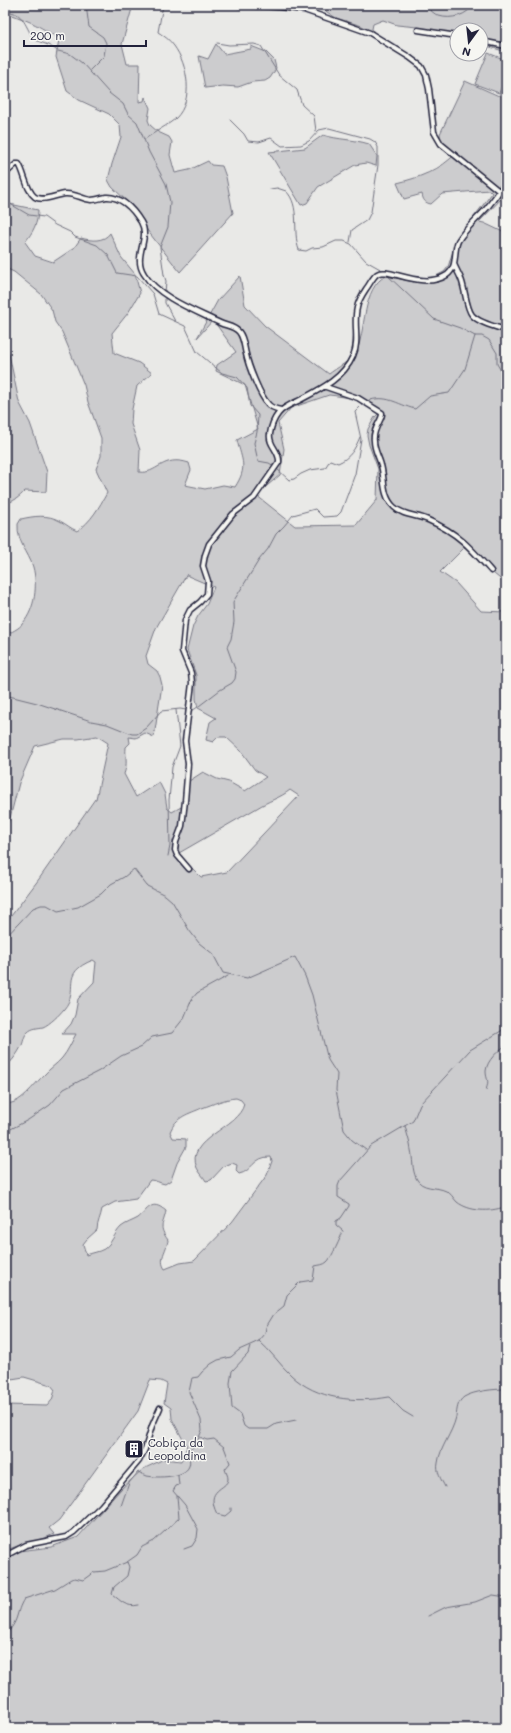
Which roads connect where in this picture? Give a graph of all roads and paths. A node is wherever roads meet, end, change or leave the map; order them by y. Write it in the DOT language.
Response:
graph roads {
  1 [pos="239,5"];
  2 [pos="418,30"];
  3 [pos="449,35"];
  4 [pos="489,43"];
  5 [pos="506,46"];
  6 [pos="5,174"];
  7 [pos="506,183"];
  8 [pos="499,191"];
  9 [pos="454,264"];
  10 [pos="506,330"];
  11 [pos="326,387"];
  12 [pos="281,410"];
  13 [pos="491,571"];
  14 [pos="189,869"];
  15 [pos="160,1408"];
  16 [pos="5,1556"];
  1 -- 8 [label="street"];
  2 -- 3 [label="street"];
  4 -- 5 [label="street"];
  6 -- 12 [label="street"];
  7 -- 8 [label="street"];
  8 -- 9 [label="street"];
  9 -- 10 [label="street"];
  9 -- 11 [label="street"];
  11 -- 12 [label="street"];
  11 -- 13 [label="street"];
  12 -- 14 [label="street"];
  15 -- 16 [label="street"];
}
